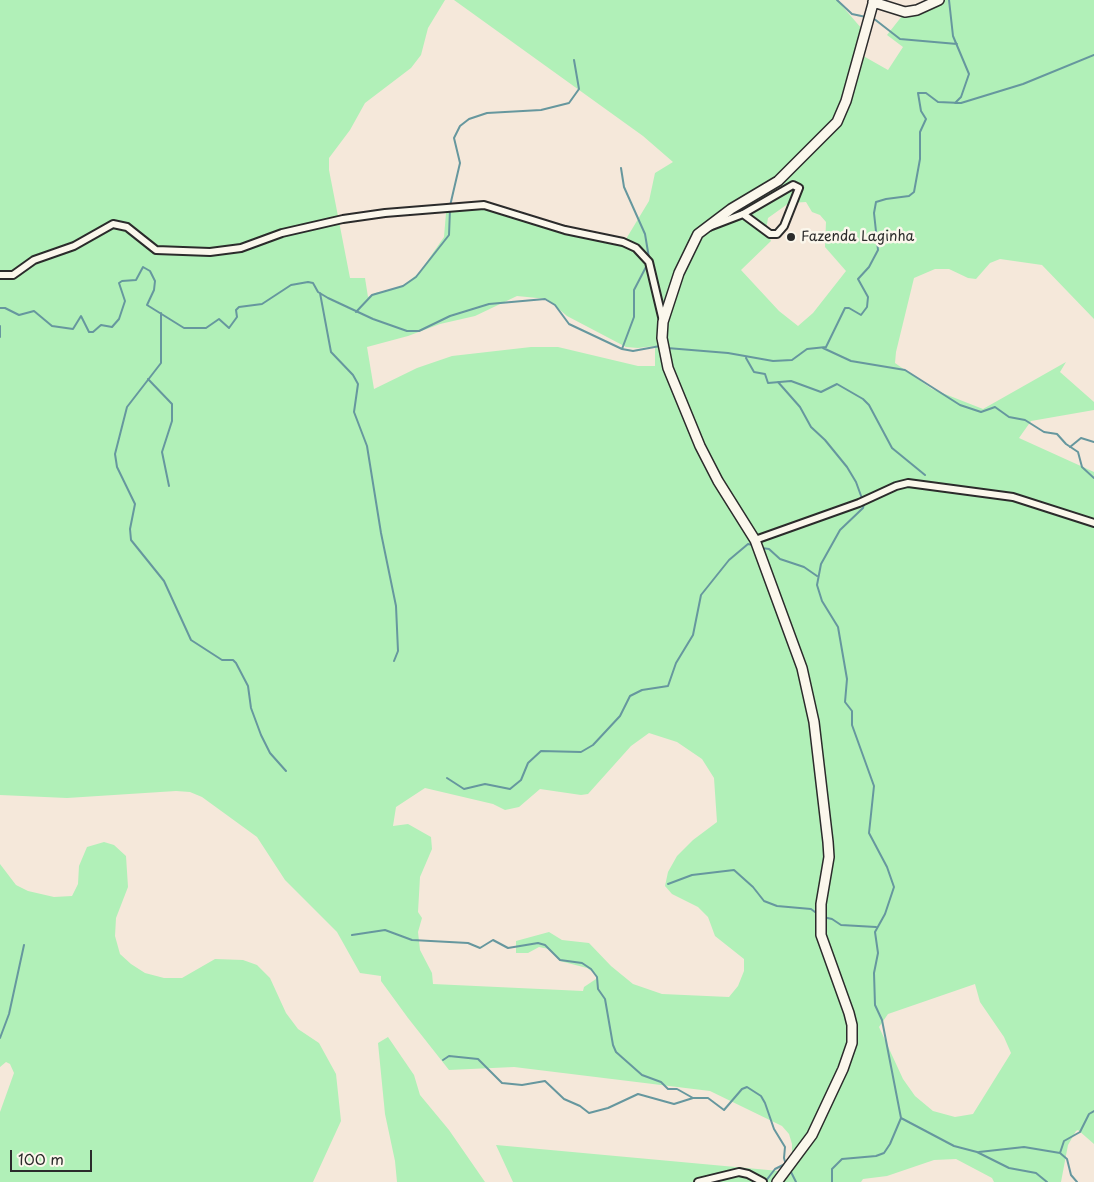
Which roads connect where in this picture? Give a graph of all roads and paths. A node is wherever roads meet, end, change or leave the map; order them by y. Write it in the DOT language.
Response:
graph roads {
  1 [pos="939,0"];
  2 [pos="873,1"];
  3 [pos="744,214"];
  4 [pos="703,228"];
  5 [pos="0,275"];
  6 [pos="663,322"];
  7 [pos="1094,523"];
  8 [pos="755,540"];
  9 [pos="698,1182"];
  10 [pos="763,1182"];
  11 [pos="777,1182"];
  1 -- 2 [label="main road"];
  2 -- 4 [label="main road"];
  3 -- 3 [label="street"];
  3 -- 4 [label="street"];
  4 -- 6 [label="main road"];
  5 -- 6 [label="street"];
  6 -- 8 [label="main road"];
  7 -- 8 [label="street"];
  8 -- 11 [label="main road"];
  9 -- 10 [label="street"];
}
